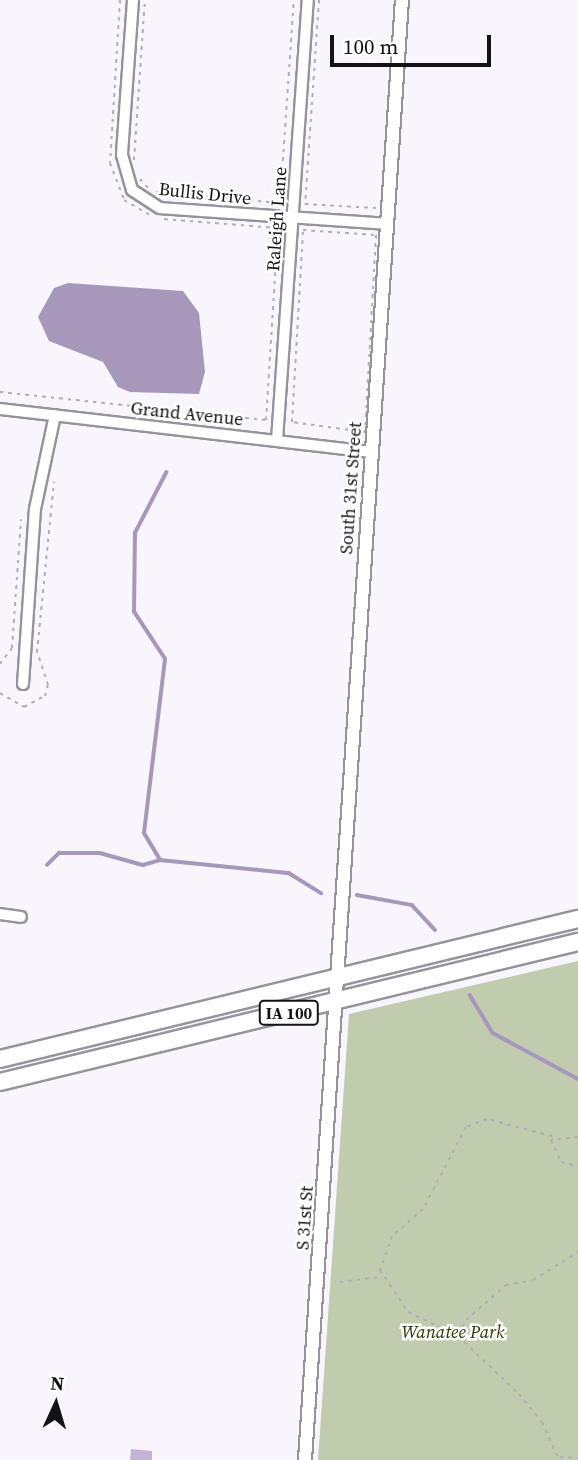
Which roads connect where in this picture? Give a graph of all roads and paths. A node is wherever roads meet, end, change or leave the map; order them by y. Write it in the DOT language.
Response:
graph roads {
  1 [pos="120,0"];
  2 [pos="134,0"];
  3 [pos="145,0"];
  4 [pos="294,0"];
  5 [pos="308,0"];
  6 [pos="319,0"];
  7 [pos="402,0"];
  8 [pos="380,194"];
  9 [pos="294,218"];
  10 [pos="387,224"];
  11 [pos="303,230"];
  12 [pos="0,392"];
  13 [pos="0,409"];
  14 [pos="55,415"];
  15 [pos="277,440"];
  16 [pos="371,452"];
  17 [pos="54,482"];
  18 [pos="21,519"];
  19 [pos="0,664"];
  20 [pos="23,684"];
  21 [pos="0,693"];
  22 [pos="0,914"];
  23 [pos="21,917"];
  24 [pos="578,919"];
  25 [pos="578,942"];
  26 [pos="338,978"];
  27 [pos="337,1001"];
  28 [pos="0,1059"];
  29 [pos="0,1082"];
  30 [pos="552,1136"];
  31 [pos="578,1137"];
  32 [pos="578,1166"];
  33 [pos="578,1252"];
  34 [pos="381,1276"];
  35 [pos="340,1282"];
  36 [pos="458,1336"];
  37 [pos="559,1458"];
  38 [pos="578,1458"];
  39 [pos="305,1460"];
  1 -- 12 [label="path"];
  2 -- 9 [label="street, Bullis Drive"];
  3 -- 4 [label="path"];
  5 -- 9 [label="street, Raleigh Lane"];
  6 -- 8 [label="path"];
  7 -- 10 [label="street, South 31st Street"];
  9 -- 10 [label="street, Bullis Drive"];
  9 -- 15 [label="street, Raleigh Lane"];
  10 -- 16 [label="street, South 31st Street"];
  11 -- 11 [label="path"];
  13 -- 14 [label="street, Grand Avenue"];
  14 -- 15 [label="street, Grand Avenue"];
  14 -- 20 [label="street"];
  15 -- 16 [label="street, Grand Avenue"];
  16 -- 26 [label="street, South 31st Street"];
  17 -- 21 [label="path"];
  18 -- 19 [label="path"];
  22 -- 23 [label="street"];
  24 -- 26 [label="highway, IA 100"];
  25 -- 27 [label="highway, IA 100"];
  26 -- 27 [label="street, S 31st St"];
  26 -- 28 [label="highway, IA 100"];
  27 -- 29 [label="highway, IA 100"];
  27 -- 39 [label="street, S 31st St"];
  30 -- 31 [label="path"];
  30 -- 32 [label="path"];
  30 -- 34 [label="path"];
  33 -- 36 [label="path"];
  34 -- 35 [label="path"];
  34 -- 36 [label="path"];
  36 -- 37 [label="path"];
  37 -- 38 [label="path"];
}
